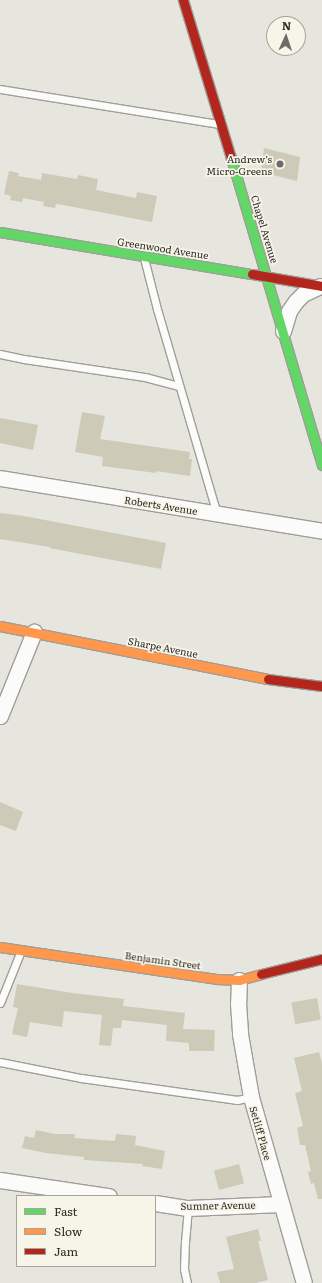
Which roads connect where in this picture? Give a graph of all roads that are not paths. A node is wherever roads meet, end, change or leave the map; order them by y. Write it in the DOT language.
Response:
graph roads {
  1 [pos="183,0"];
  2 [pos="0,89"];
  3 [pos="221,124"];
  4 [pos="0,232"];
  5 [pos="143,256"];
  6 [pos="268,277"];
  7 [pos="321,286"];
  8 [pos="283,331"];
  9 [pos="0,354"];
  10 [pos="179,386"];
  11 [pos="322,466"];
  12 [pos="0,478"];
  13 [pos="217,514"];
  14 [pos="322,531"];
  15 [pos="0,626"];
  16 [pos="34,632"];
  17 [pos="322,686"];
  18 [pos="0,716"];
  19 [pos="0,947"];
  20 [pos="21,950"];
  21 [pos="322,959"];
  22 [pos="239,980"];
  23 [pos="0,1003"];
  24 [pos="0,1062"];
  25 [pos="250,1097"];
  26 [pos="0,1180"];
  27 [pos="102,1195"];
  28 [pos="156,1203"];
  29 [pos="281,1204"];
  30 [pos="188,1208"];
  31 [pos="187,1283"];
  32 [pos="304,1283"];
  1 -- 3 [label="street, Chapel Avenue"];
  2 -- 3 [label="lane"];
  3 -- 6 [label="street, Chapel Avenue"];
  4 -- 5 [label="street, Greenwood Avenue"];
  5 -- 6 [label="street, Greenwood Avenue"];
  5 -- 10 [label="lane"];
  6 -- 7 [label="street, Greenwood Avenue"];
  6 -- 8 [label="street, Chapel Avenue"];
  7 -- 8 [label="street"];
  8 -- 11 [label="street, Chapel Avenue"];
  9 -- 10 [label="lane"];
  10 -- 13 [label="lane"];
  12 -- 13 [label="street, Roberts Avenue"];
  13 -- 14 [label="street, Roberts Avenue"];
  15 -- 16 [label="street, Sharpe Avenue"];
  16 -- 17 [label="street, Sharpe Avenue"];
  16 -- 18 [label="street"];
  19 -- 20 [label="street, Benjamin Street"];
  20 -- 22 [label="street, Benjamin Street"];
  20 -- 23 [label="lane"];
  21 -- 22 [label="street, Benjamin Street"];
  22 -- 25 [label="street, Setliff Place"];
  24 -- 25 [label="lane"];
  25 -- 29 [label="street, Setliff Place"];
  26 -- 27 [label="street"];
  28 -- 30 [label="street, Sumner Avenue"];
  29 -- 30 [label="street, Sumner Avenue"];
  29 -- 32 [label="street, Setliff Place"];
  30 -- 31 [label="lane"];
}
